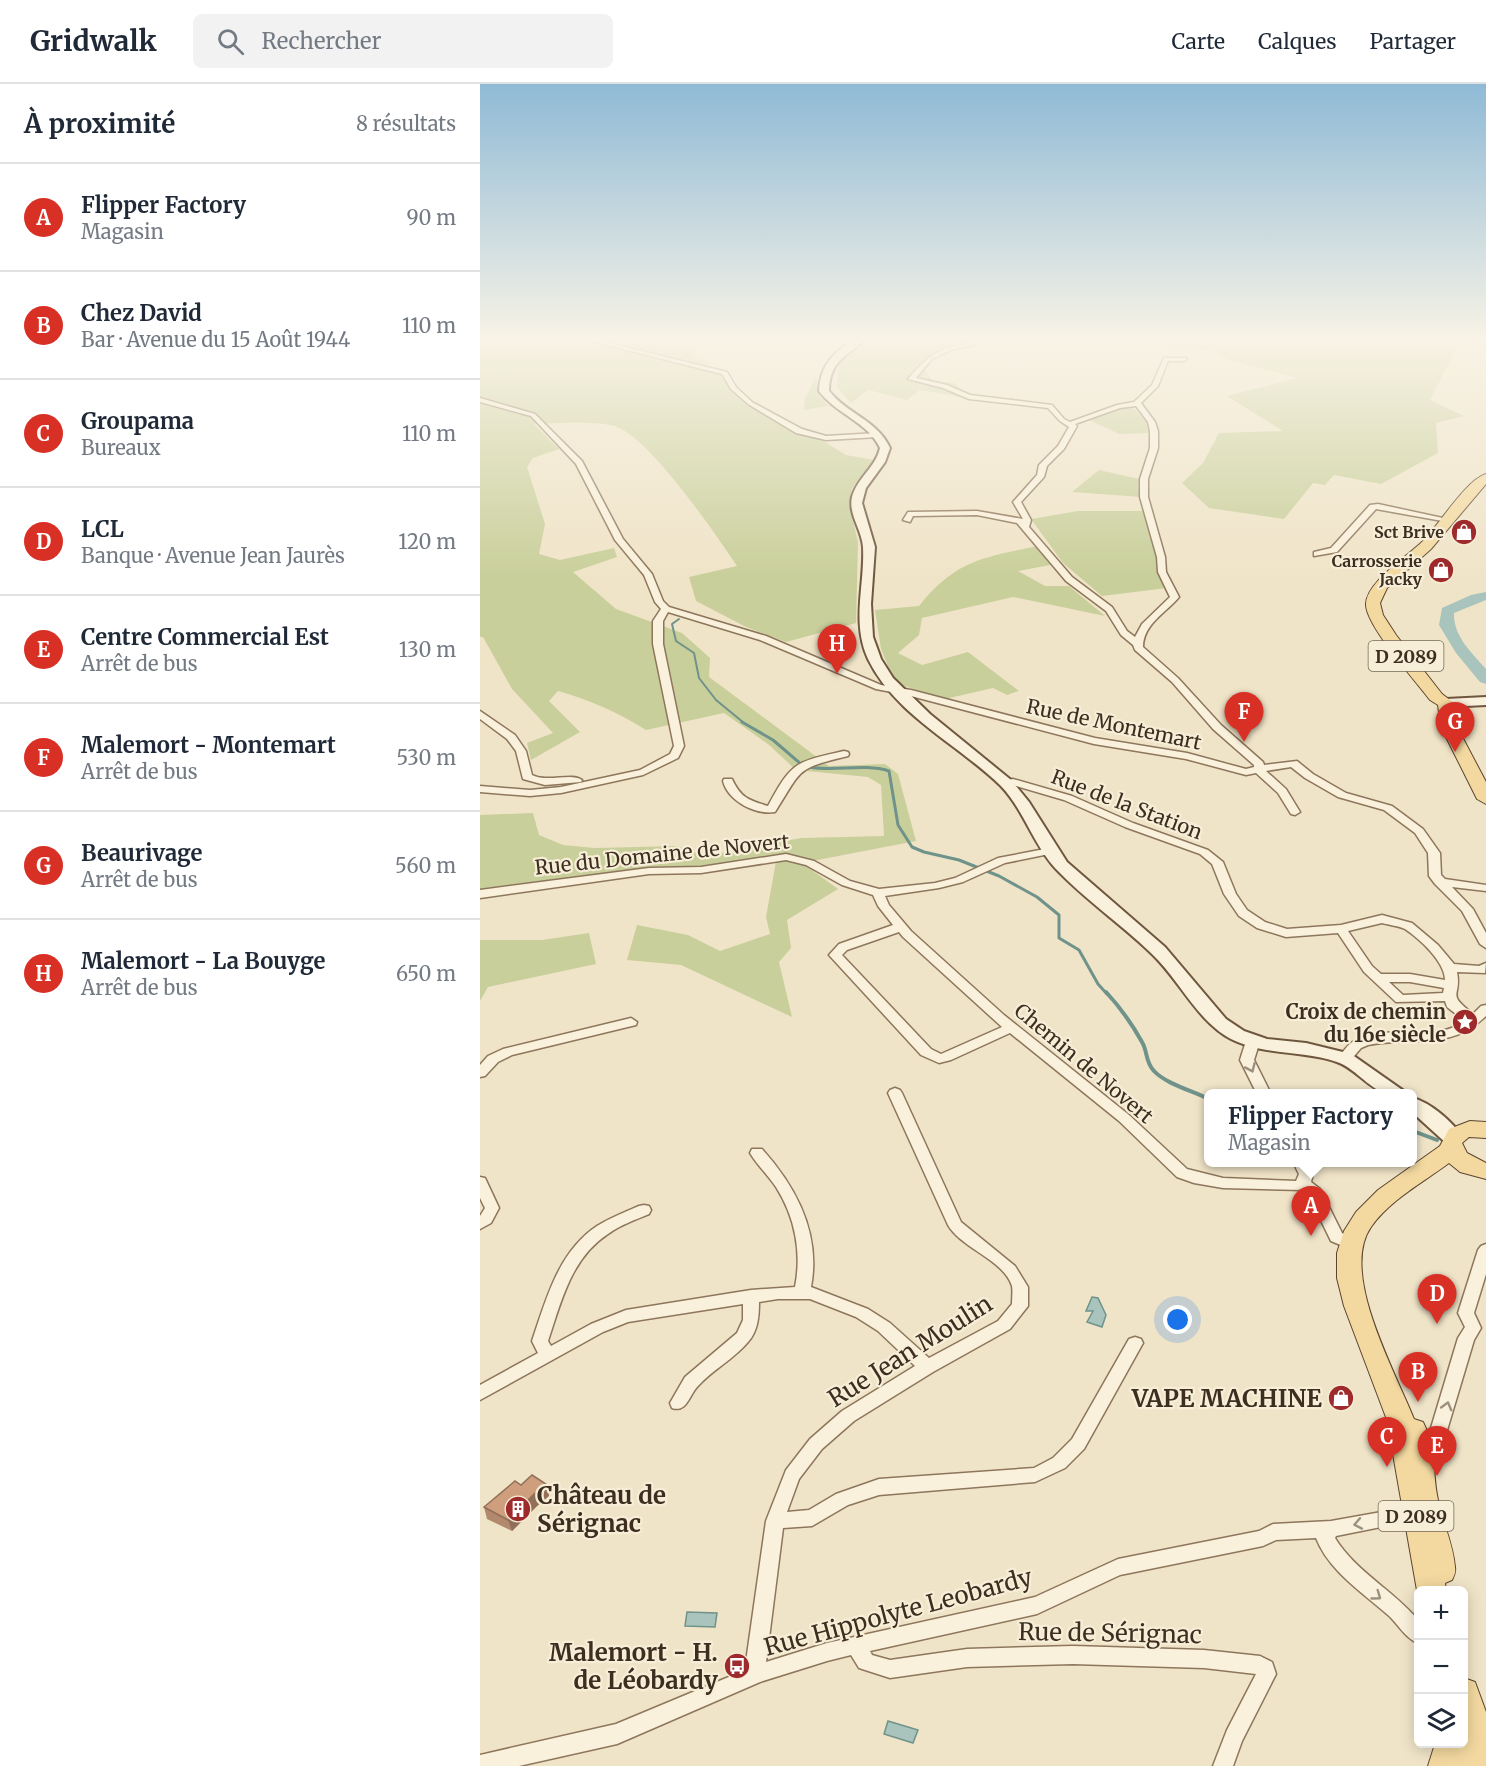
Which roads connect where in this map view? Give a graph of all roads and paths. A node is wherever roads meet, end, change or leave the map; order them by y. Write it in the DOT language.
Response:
graph roads {
  1 [pos="536,418"];
  2 [pos="780,418"];
  3 [pos="854,418"];
  4 [pos="1061,418"];
  5 [pos="1085,418"];
  6 [pos="1148,418"];
  7 [pos="1070,424"];
  8 [pos="878,435"];
  9 [pos="1486,478"];
  10 [pos="907,520"];
  11 [pos="1448,520"];
  12 [pos="1026,526"];
  13 [pos="1317,554"];
  14 [pos="666,609"];
  15 [pos="1137,643"];
  16 [pos="894,690"];
  17 [pos="1486,701"];
  18 [pos="1446,703"];
  19 [pos="480,714"];
  20 [pos="844,754"];
  21 [pos="1259,770"];
  22 [pos="608,779"];
  23 [pos="728,781"];
  24 [pos="1006,783"];
  25 [pos="480,789"];
  26 [pos="1486,799"];
  27 [pos="1295,812"];
  28 [pos="1050,851"];
  29 [pos="1439,882"];
  30 [pos="1486,888"];
  31 [pos="878,893"];
  32 [pos="480,894"];
  33 [pos="900,927"];
  34 [pos="1482,928"];
  35 [pos="1341,929"];
  36 [pos="1486,944"];
  37 [pos="1486,967"];
  38 [pos="1450,968"];
  39 [pos="1377,978"];
  40 [pos="1451,991"];
  41 [pos="1486,1009"];
  42 [pos="1473,1021"];
  43 [pos="631,1022"];
  44 [pos="1011,1028"];
  45 [pos="1253,1041"];
  46 [pos="1345,1058"];
  47 [pos="480,1073"];
  48 [pos="1262,1089"];
  49 [pos="1392,1089"];
  50 [pos="895,1094"];
  51 [pos="1417,1107"];
  52 [pos="1465,1136"];
  53 [pos="757,1153"];
  54 [pos="1303,1167"];
  55 [pos="1424,1171"];
  56 [pos="1480,1171"];
  57 [pos="480,1182"];
  58 [pos="1303,1183"];
  59 [pos="644,1210"];
  60 [pos="480,1224"];
  61 [pos="1350,1244"];
  62 [pos="1486,1250"];
  63 [pos="802,1293"];
  64 [pos="751,1296"];
  65 [pos="1479,1329"];
  66 [pos="1135,1343"];
  67 [pos="548,1356"];
  68 [pos="927,1367"];
  69 [pos="480,1394"];
  70 [pos="678,1403"];
  71 [pos="1416,1454"];
  72 [pos="1415,1514"];
  73 [pos="775,1521"];
  74 [pos="1331,1529"];
  75 [pos="1263,1538"];
  76 [pos="1336,1556"];
  77 [pos="1430,1586"];
  78 [pos="1443,1586"];
  79 [pos="1414,1629"];
  80 [pos="856,1646"];
  81 [pos="758,1674"];
  82 [pos="1464,1694"];
  83 [pos="1449,1748"];
  84 [pos="1486,1748"];
  85 [pos="480,1765"];
  86 [pos="1223,1766"];
  87 [pos="1444,1766"];
  88 [pos="1465,1766"];
  89 [pos="1472,1766"];
  1 -- 14 [label="street"];
  2 -- 8 [label="street"];
  3 -- 8 [label="main road"];
  4 -- 7 [label="street"];
  5 -- 7 [label="street"];
  6 -- 15 [label="street"];
  7 -- 12 [label="street"];
  8 -- 16 [label="main road"];
  9 -- 11 [label="main road, D 2089"];
  10 -- 12 [label="street"];
  11 -- 13 [label="street"];
  11 -- 18 [label="main road, D 2089"];
  12 -- 15 [label="street"];
  14 -- 16 [label="street, Rue de Montemart"];
  14 -- 22 [label="street"];
  15 -- 21 [label="street"];
  16 -- 21 [label="street, Rue de Montemart"];
  16 -- 24 [label="main road"];
  17 -- 18 [label="main road"];
  18 -- 26 [label="main road"];
  19 -- 22 [label="street"];
  20 -- 23 [label="street"];
  21 -- 27 [label="street"];
  21 -- 29 [label="street, Rue de Montemart"];
  22 -- 25 [label="street"];
  24 -- 28 [label="main road"];
  24 -- 35 [label="street, Rue de la Station"];
  28 -- 31 [label="street, Rue du Domaine de Novert"];
  28 -- 45 [label="main road"];
  29 -- 30 [label="street"];
  29 -- 34 [label="street"];
  31 -- 32 [label="street, Rue du Domaine de Novert"];
  31 -- 33 [label="street, Chemin de Novert"];
  33 -- 44 [label="street, Chemin de Novert"];
  33 -- 44 [label="street"];
  34 -- 36 [label="street"];
  35 -- 38 [label="street, Rue de la Station"];
  35 -- 39 [label="street"];
  37 -- 38 [label="street"];
  38 -- 40 [label="street"];
  39 -- 40 [label="street"];
  39 -- 40 [label="street"];
  40 -- 42 [label="street"];
  41 -- 42 [label="street"];
  42 -- 46 [label="street"];
  43 -- 47 [label="street"];
  44 -- 58 [label="street, Chemin de Novert"];
  45 -- 46 [label="main road"];
  45 -- 48 [label="street, one-way"];
  46 -- 49 [label="main road"];
  50 -- 68 [label="street, Rue Jean Moulin"];
  51 -- 52 [label="main road"];
  52 -- 55 [label="main road"];
  52 -- 56 [label="main road"];
  53 -- 63 [label="street"];
  54 -- 58 [label="street"];
  55 -- 56 [label="main road"];
  55 -- 61 [label="main road"];
  57 -- 60 [label="street"];
  58 -- 61 [label="street"];
  59 -- 67 [label="street"];
  61 -- 71 [label="main road, D 2089"];
  62 -- 65 [label="street"];
  63 -- 64 [label="street"];
  63 -- 68 [label="street"];
  64 -- 67 [label="street"];
  64 -- 70 [label="street"];
  71 -- 65 [label="street, one-way"];
  66 -- 73 [label="street"];
  67 -- 69 [label="street"];
  68 -- 73 [label="street, Rue Jean Moulin"];
  71 -- 72 [label="main road, D 2089"];
  71 -- 78 [label="main road, D 2089"];
  72 -- 74 [label="street, Rue Hippolyte Leobardy, one-way"];
  72 -- 77 [label="main road, D 2089"];
  73 -- 81 [label="street, Rue Jean Moulin"];
  74 -- 75 [label="street, Rue Hippolyte Leobardy"];
  74 -- 76 [label="street, Rue Hippolyte Leobardy"];
  75 -- 76 [label="street, Rue Hippolyte Leobardy"];
  75 -- 80 [label="street, Rue Hippolyte Leobardy"];
  76 -- 79 [label="street, Rue Hippolyte Leobardy, one-way"];
  80 -- 81 [label="street, Rue Hippolyte Leobardy"];
  80 -- 86 [label="street, Rue de Sérignac"];
  81 -- 85 [label="street, Rue Hippolyte Leobardy"];
  82 -- 84 [label="main road"];
  83 -- 87 [label="main road"];
  88 -- 89 [label="main road"];
}
